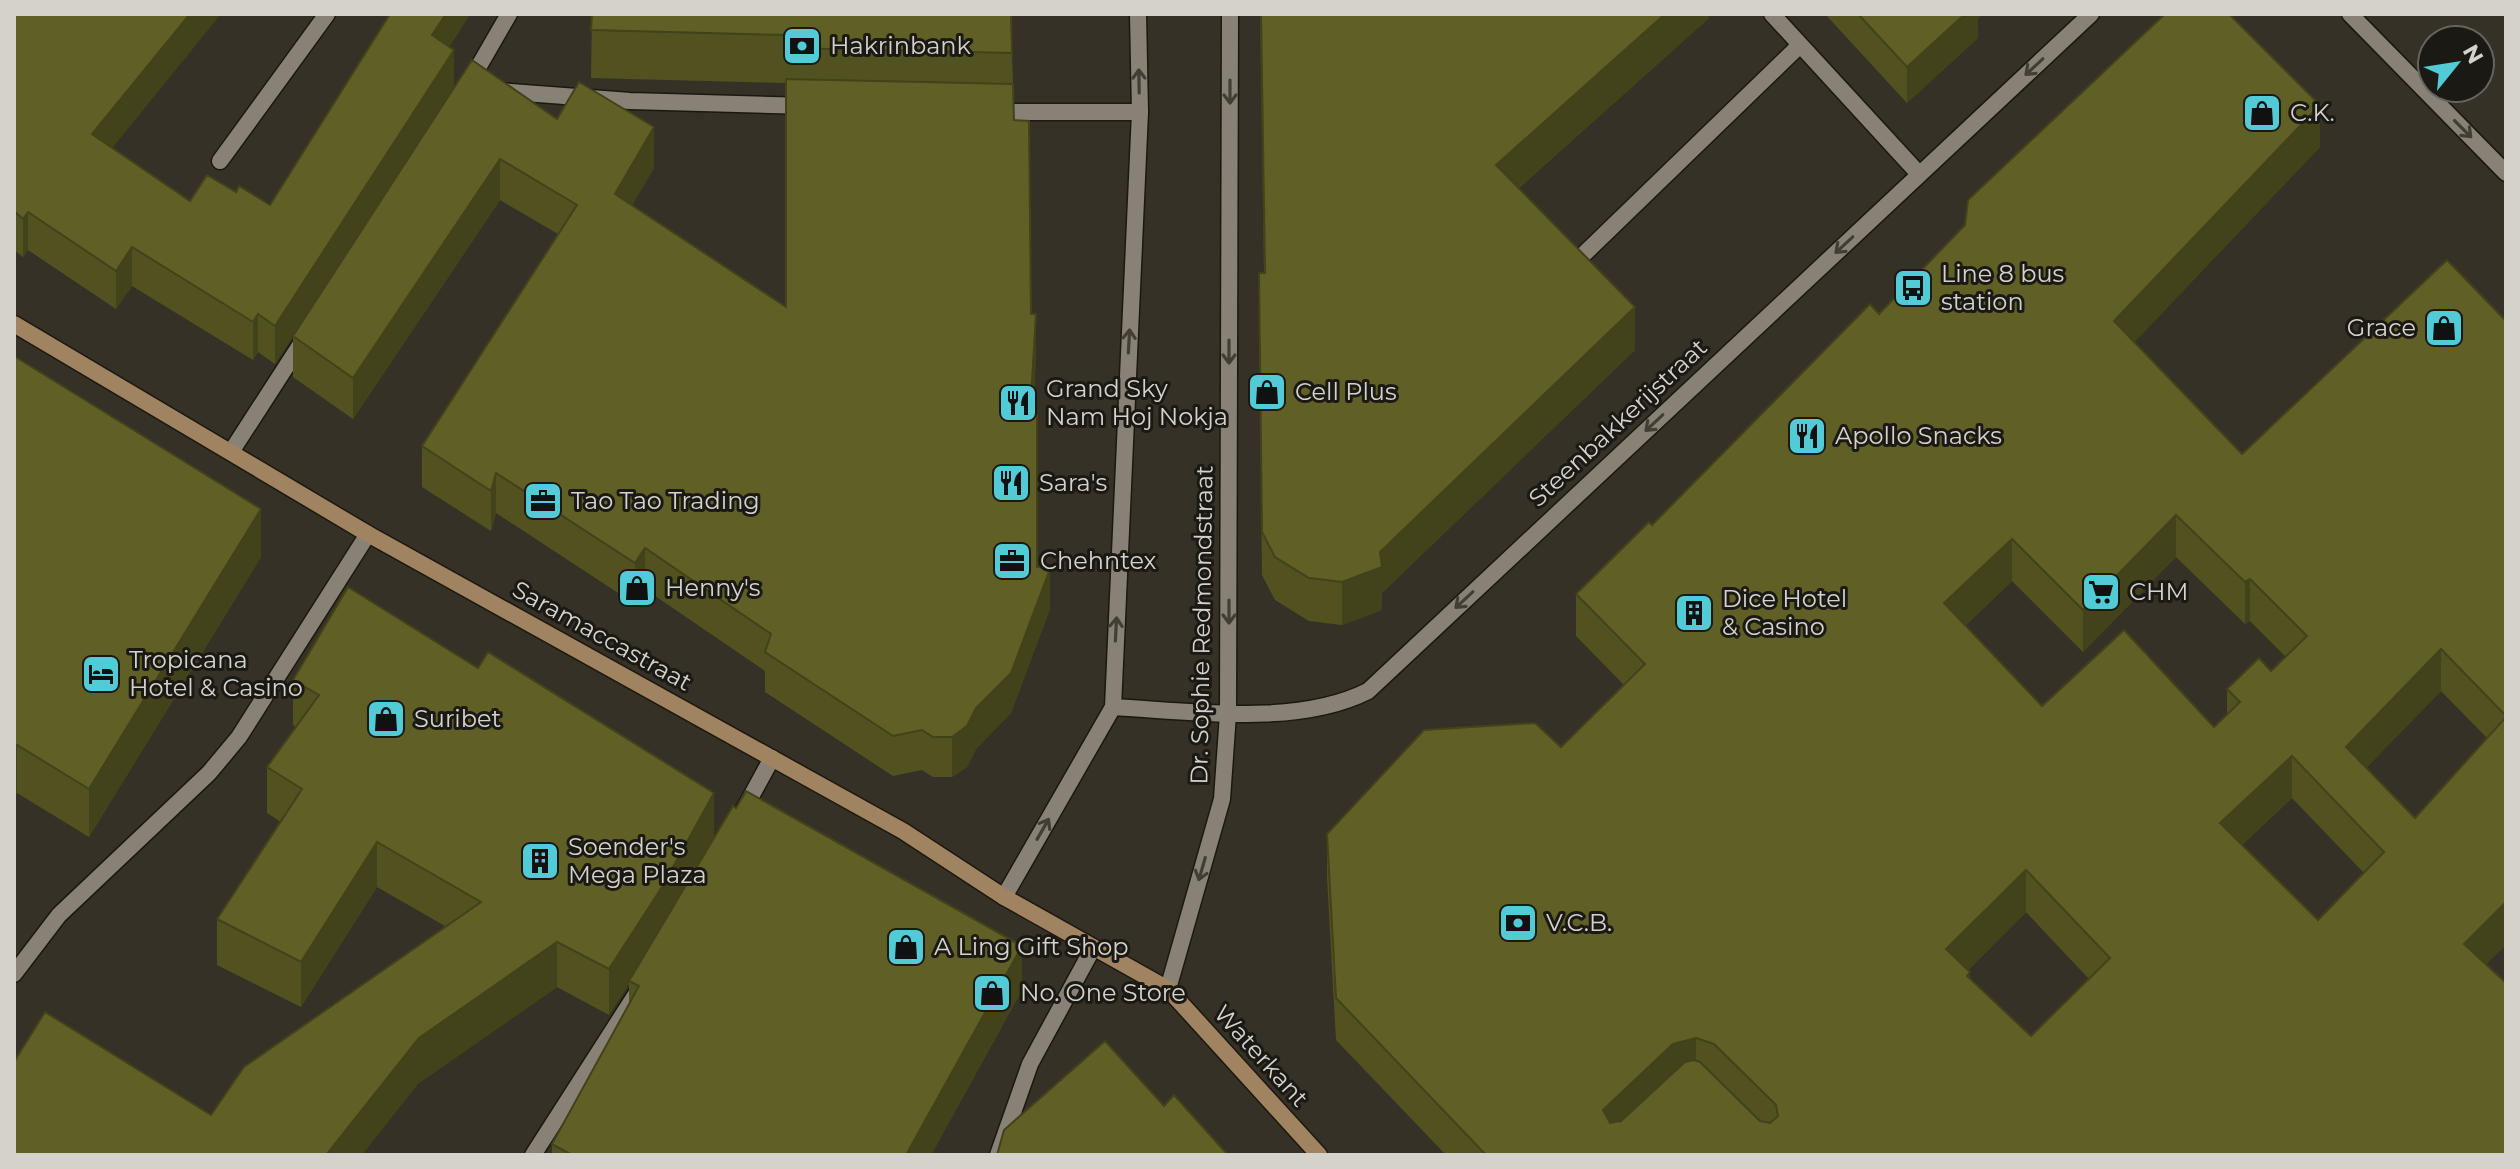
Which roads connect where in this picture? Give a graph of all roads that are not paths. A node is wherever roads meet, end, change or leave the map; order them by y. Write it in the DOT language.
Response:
graph roads {
  1 [pos="327,14"];
  2 [pos="509,14"];
  3 [pos="1138,14"];
  4 [pos="1230,14"];
  5 [pos="1772,14"];
  6 [pos="2091,14"];
  7 [pos="2350,14"];
  8 [pos="1800,45"];
  9 [pos="820,107"];
  10 [pos="979,111"];
  11 [pos="1140,112"];
  12 [pos="220,161"];
  13 [pos="2506,173"];
  14 [pos="1919,174"];
  15 [pos="1582,256"];
  16 [pos="14,324"];
  17 [pos="311,328"];
  18 [pos="231,452"];
  19 [pos="368,534"];
  20 [pos="1113,707"];
  21 [pos="1228,714"];
  22 [pos="772,758"];
  23 [pos="733,828"];
  24 [pos="1004,897"];
  25 [pos="1093,948"];
  26 [pos="14,974"];
  27 [pos="647,977"];
  28 [pos="1168,989"];
  29 [pos="533,1155"];
  30 [pos="998,1155"];
  31 [pos="1319,1155"];
  1 -- 12 [label="street"];
  2 -- 9 [label="street"];
  11 -- 3 [label="street, one-way"];
  4 -- 21 [label="street, Dr. Sophie Redmondstraat, one-way"];
  5 -- 8 [label="street"];
  6 -- 14 [label="street, Steenbakkerijstraat, one-way"];
  7 -- 13 [label="street, one-way"];
  8 -- 14 [label="street"];
  8 -- 15 [label="street"];
  10 -- 11 [label="street"];
  20 -- 11 [label="street, one-way"];
  14 -- 21 [label="street, Steenbakkerijstraat, one-way"];
  16 -- 18 [label="main road, Saramaccastraat"];
  17 -- 18 [label="street"];
  18 -- 19 [label="main road, Saramaccastraat"];
  19 -- 22 [label="main road, Saramaccastraat"];
  19 -- 26 [label="street"];
  20 -- 21 [label="street, Steenbakkerijstraat"];
  24 -- 20 [label="street, one-way"];
  21 -- 28 [label="street, Dr. Sophie Redmondstraat, one-way"];
  22 -- 23 [label="street"];
  22 -- 24 [label="main road, Saramaccastraat"];
  24 -- 25 [label="main road, Saramaccastraat"];
  25 -- 28 [label="main road, Saramaccastraat"];
  25 -- 30 [label="street"];
  27 -- 29 [label="street"];
  28 -- 31 [label="main road, Waterkant"];
}
